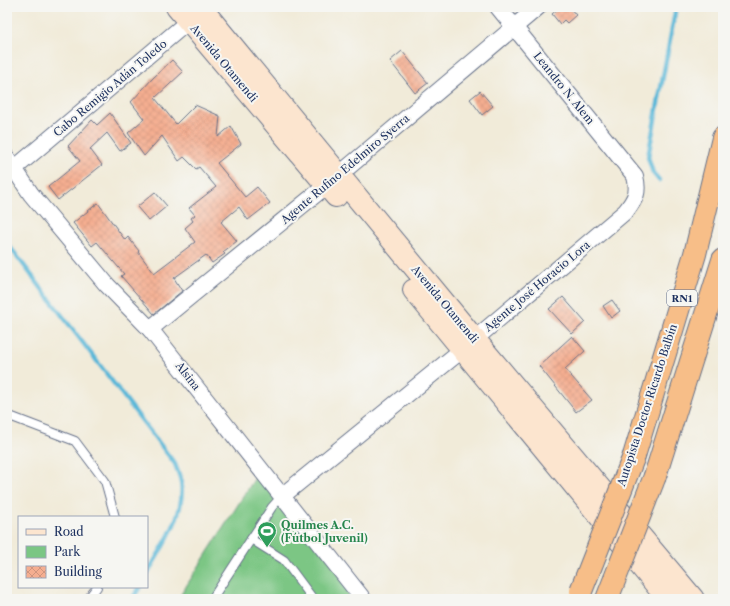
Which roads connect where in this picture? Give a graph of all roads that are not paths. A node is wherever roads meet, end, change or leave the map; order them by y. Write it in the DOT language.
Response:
graph roads {
  1 [pos="498,7"];
  2 [pos="538,7"];
  3 [pos="195,10"];
  4 [pos="515,28"];
  5 [pos="723,138"];
  6 [pos="11,163"];
  7 [pos="630,169"];
  8 [pos="332,180"];
  9 [pos="723,260"];
  10 [pos="150,329"];
  11 [pos="468,344"];
  12 [pos="7,415"];
  13 [pos="282,496"];
  14 [pos="116,516"];
  15 [pos="250,539"];
  16 [pos="96,588"];
  17 [pos="579,595"];
  18 [pos="88,599"];
  19 [pos="212,599"];
  20 [pos="314,599"];
  21 [pos="363,599"];
  22 [pos="607,599"];
  23 [pos="668,599"];
  24 [pos="693,599"];
  1 -- 4 [label="street, Leandro N. Alem"];
  2 -- 4 [label="street, Agente Rufino Edelmiro Syerra"];
  3 -- 6 [label="street, Cabo Remigio Adán Toledo"];
  3 -- 8 [label="main road, Avenida Otamendi"];
  4 -- 7 [label="street, Leandro N. Alem"];
  4 -- 8 [label="street, Agente Rufino Edelmiro Syerra"];
  5 -- 17 [label="highway, Autopista Doctor Ricardo Balbín / RN1, bridge"];
  6 -- 10 [label="street, Alsina"];
  7 -- 11 [label="street, Agente José Horacio Lora"];
  8 -- 10 [label="street, Agente Rufino Edelmiro Syerra"];
  8 -- 11 [label="main road, Avenida Otamendi"];
  9 -- 22 [label="highway, RN1, bridge"];
  10 -- 13 [label="street, Alsina"];
  11 -- 13 [label="street, Agente José Horacio Lora"];
  11 -- 23 [label="main road, Avenida Otamendi"];
  11 -- 24 [label="main road, Avenida Otamendi"];
  12 -- 14 [label="lane"];
  13 -- 15 [label="lane"];
  13 -- 21 [label="street, Alsina"];
  15 -- 19 [label="lane"];
  15 -- 20 [label="lane"];
  16 -- 18 [label="lane"];
}
